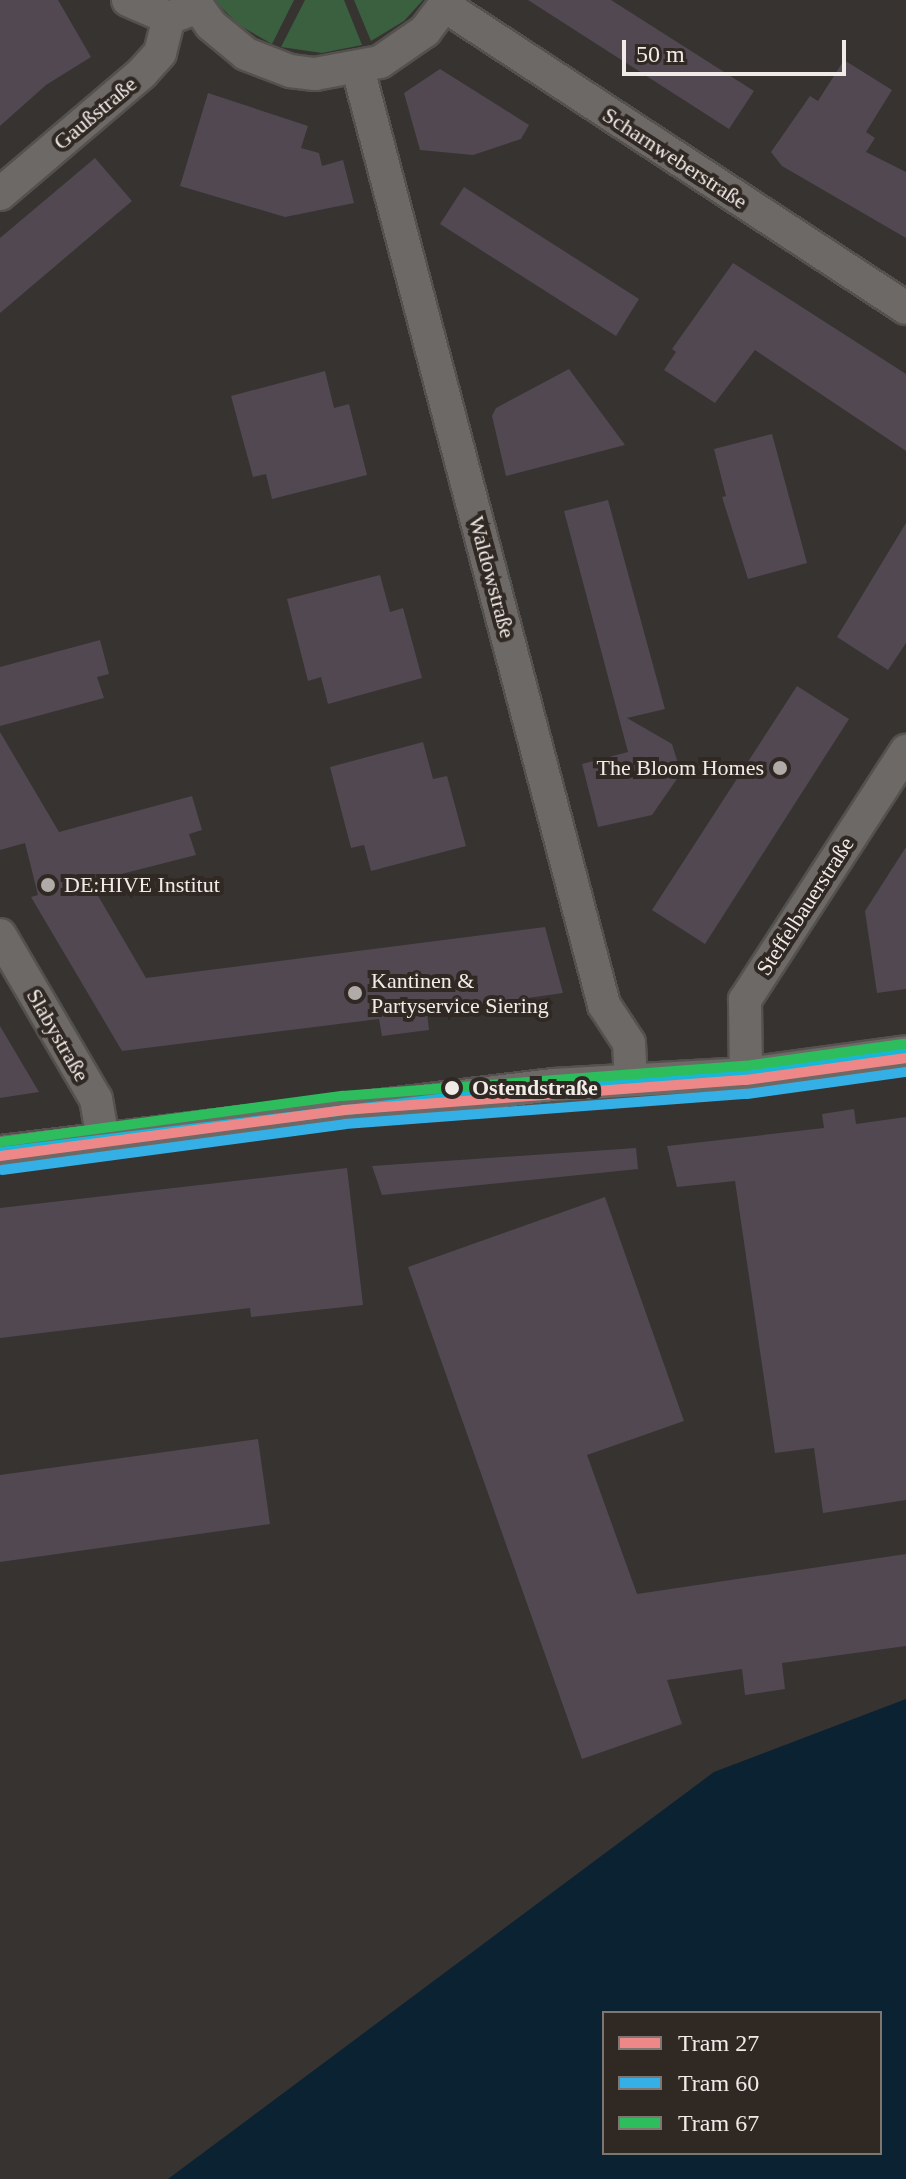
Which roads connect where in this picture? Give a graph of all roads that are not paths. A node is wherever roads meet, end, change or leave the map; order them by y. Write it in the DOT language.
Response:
graph roads {
  1 [pos="128,0"];
  2 [pos="446,3"];
  3 [pos="187,8"];
  4 [pos="358,69"];
  5 [pos="0,194"];
  6 [pos="906,308"];
  7 [pos="906,751"];
  8 [pos="0,935"];
  9 [pos="906,1052"];
  10 [pos="746,1074"];
  11 [pos="631,1079"];
  12 [pos="103,1139"];
  13 [pos="0,1152"];
  1 -- 3 [label="street"];
  2 -- 4 [label="street"];
  2 -- 6 [label="street, Scharnweberstraße"];
  3 -- 4 [label="street"];
  3 -- 5 [label="street, Gaußstraße"];
  4 -- 11 [label="street, Waldowstraße"];
  7 -- 10 [label="street, Steffelbauerstraße"];
  8 -- 12 [label="street, Slabystraße"];
  9 -- 10 [label="street"];
  10 -- 11 [label="street"];
  11 -- 12 [label="street"];
  12 -- 13 [label="street"];
}
